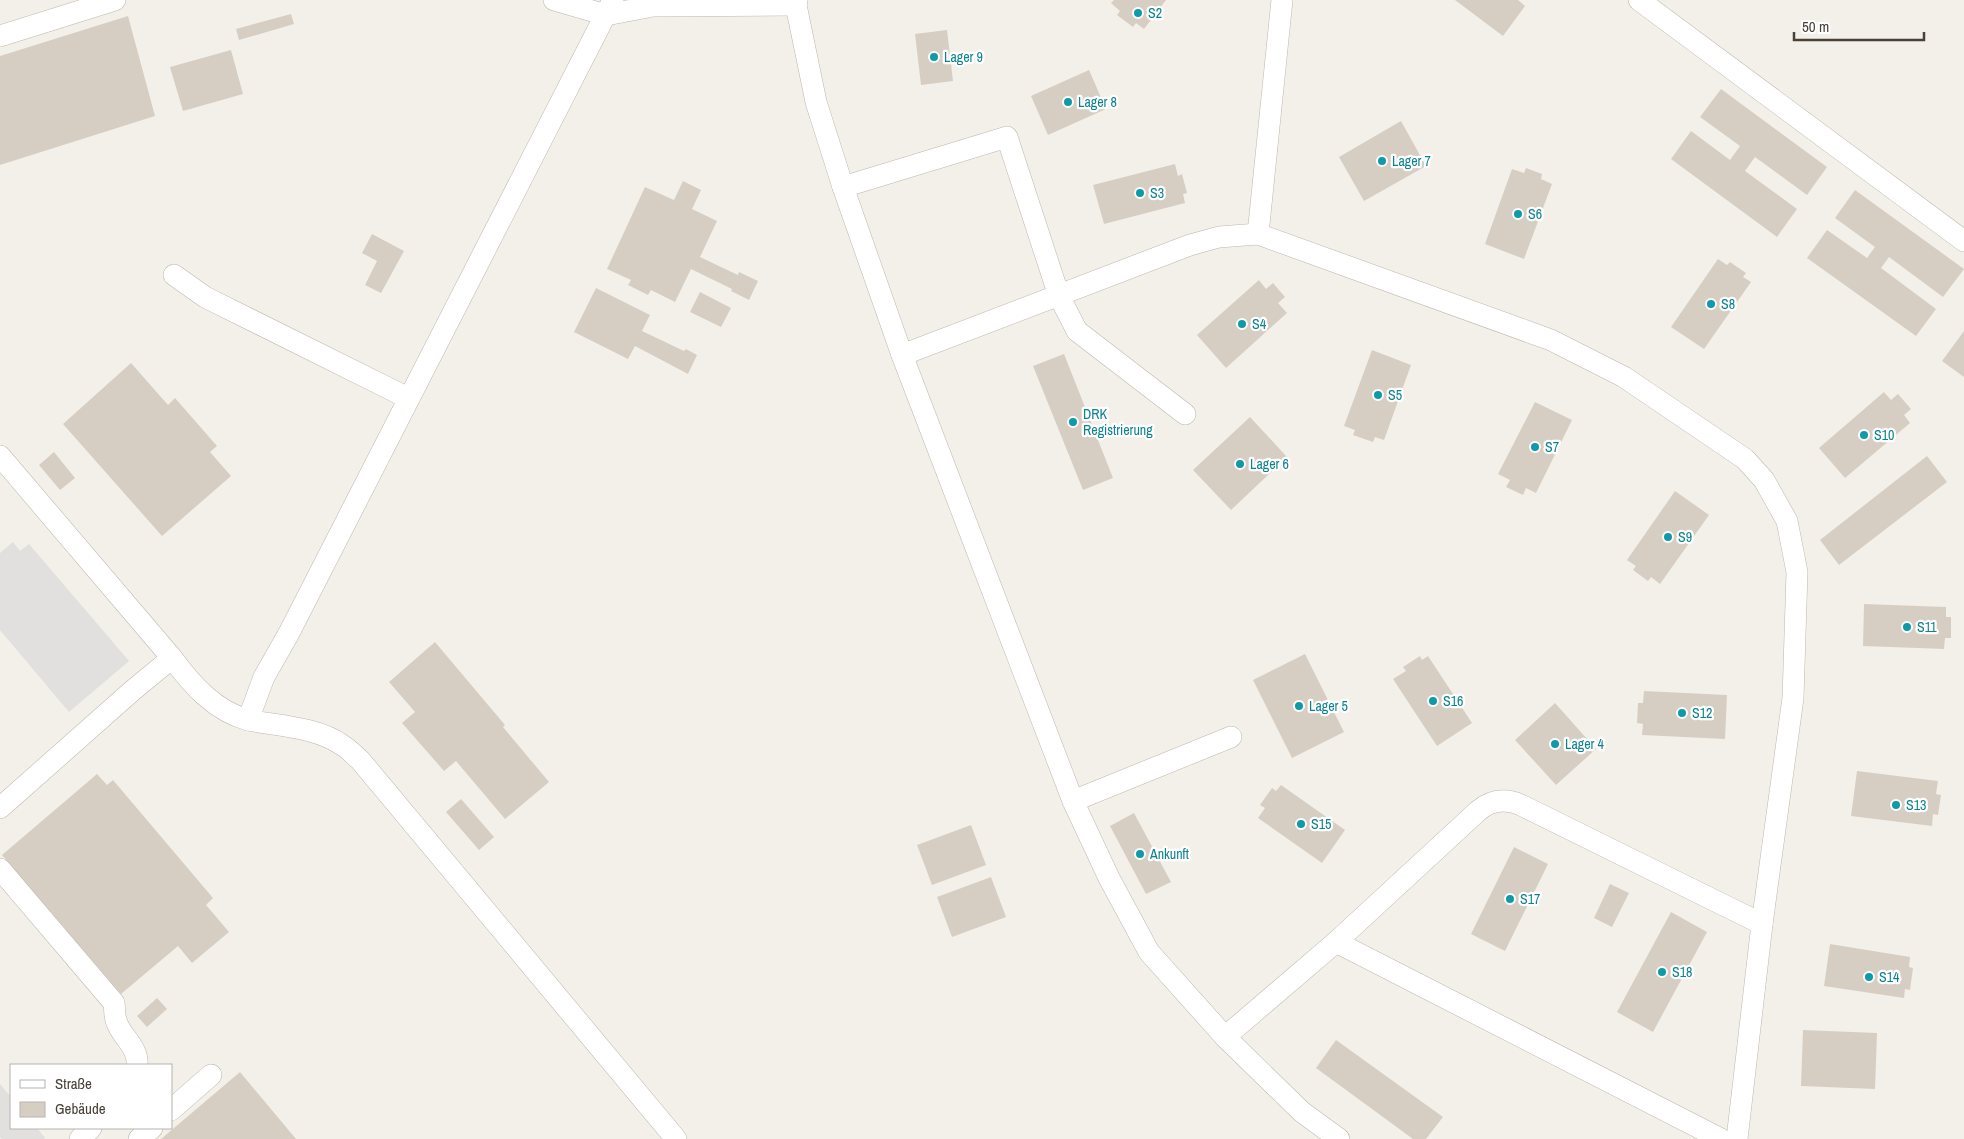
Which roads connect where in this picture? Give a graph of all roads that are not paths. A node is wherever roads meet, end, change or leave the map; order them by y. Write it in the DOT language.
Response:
graph roads {
  1 [pos="115,0"];
  2 [pos="554,0"];
  3 [pos="1282,0"];
  4 [pos="1639,0"];
  5 [pos="797,2"];
  6 [pos="609,8"];
  7 [pos="0,36"];
  8 [pos="843,187"];
  9 [pos="1258,234"];
  10 [pos="1964,241"];
  11 [pos="174,275"];
  12 [pos="1059,296"];
  13 [pos="902,355"];
  14 [pos="408,398"];
  15 [pos="1185,414"];
  16 [pos="0,456"];
  17 [pos="177,666"];
  18 [pos="248,720"];
  19 [pos="1231,737"];
  20 [pos="1073,801"];
  21 [pos="0,808"];
  22 [pos="0,869"];
  23 [pos="1762,924"];
  24 [pos="1336,942"];
  25 [pos="1225,1037"];
  26 [pos="137,1064"];
  27 [pos="211,1074"];
  28 [pos="172,1109"];
  29 [pos="90,1129"];
  30 [pos="151,1129"];
  31 [pos="80,1139"];
  32 [pos="139,1139"];
  33 [pos="676,1139"];
  34 [pos="1338,1139"];
  35 [pos="1721,1139"];
  36 [pos="1737,1139"];
  1 -- 7 [label="street"];
  2 -- 6 [label="street"];
  3 -- 9 [label="street"];
  4 -- 10 [label="street"];
  5 -- 6 [label="street"];
  5 -- 8 [label="street"];
  6 -- 14 [label="street"];
  8 -- 12 [label="street"];
  8 -- 13 [label="street"];
  9 -- 12 [label="street"];
  9 -- 23 [label="street"];
  11 -- 14 [label="street"];
  12 -- 13 [label="street"];
  12 -- 15 [label="street"];
  13 -- 20 [label="street"];
  14 -- 18 [label="street"];
  16 -- 17 [label="street"];
  17 -- 18 [label="street"];
  17 -- 21 [label="street"];
  18 -- 33 [label="street"];
  19 -- 20 [label="street"];
  20 -- 25 [label="street"];
  22 -- 26 [label="street"];
  23 -- 24 [label="street"];
  23 -- 36 [label="street"];
  24 -- 25 [label="street"];
  24 -- 35 [label="street"];
  25 -- 34 [label="street"];
  27 -- 28 [label="street"];
  29 -- 31 [label="street"];
  30 -- 32 [label="street"];
}
